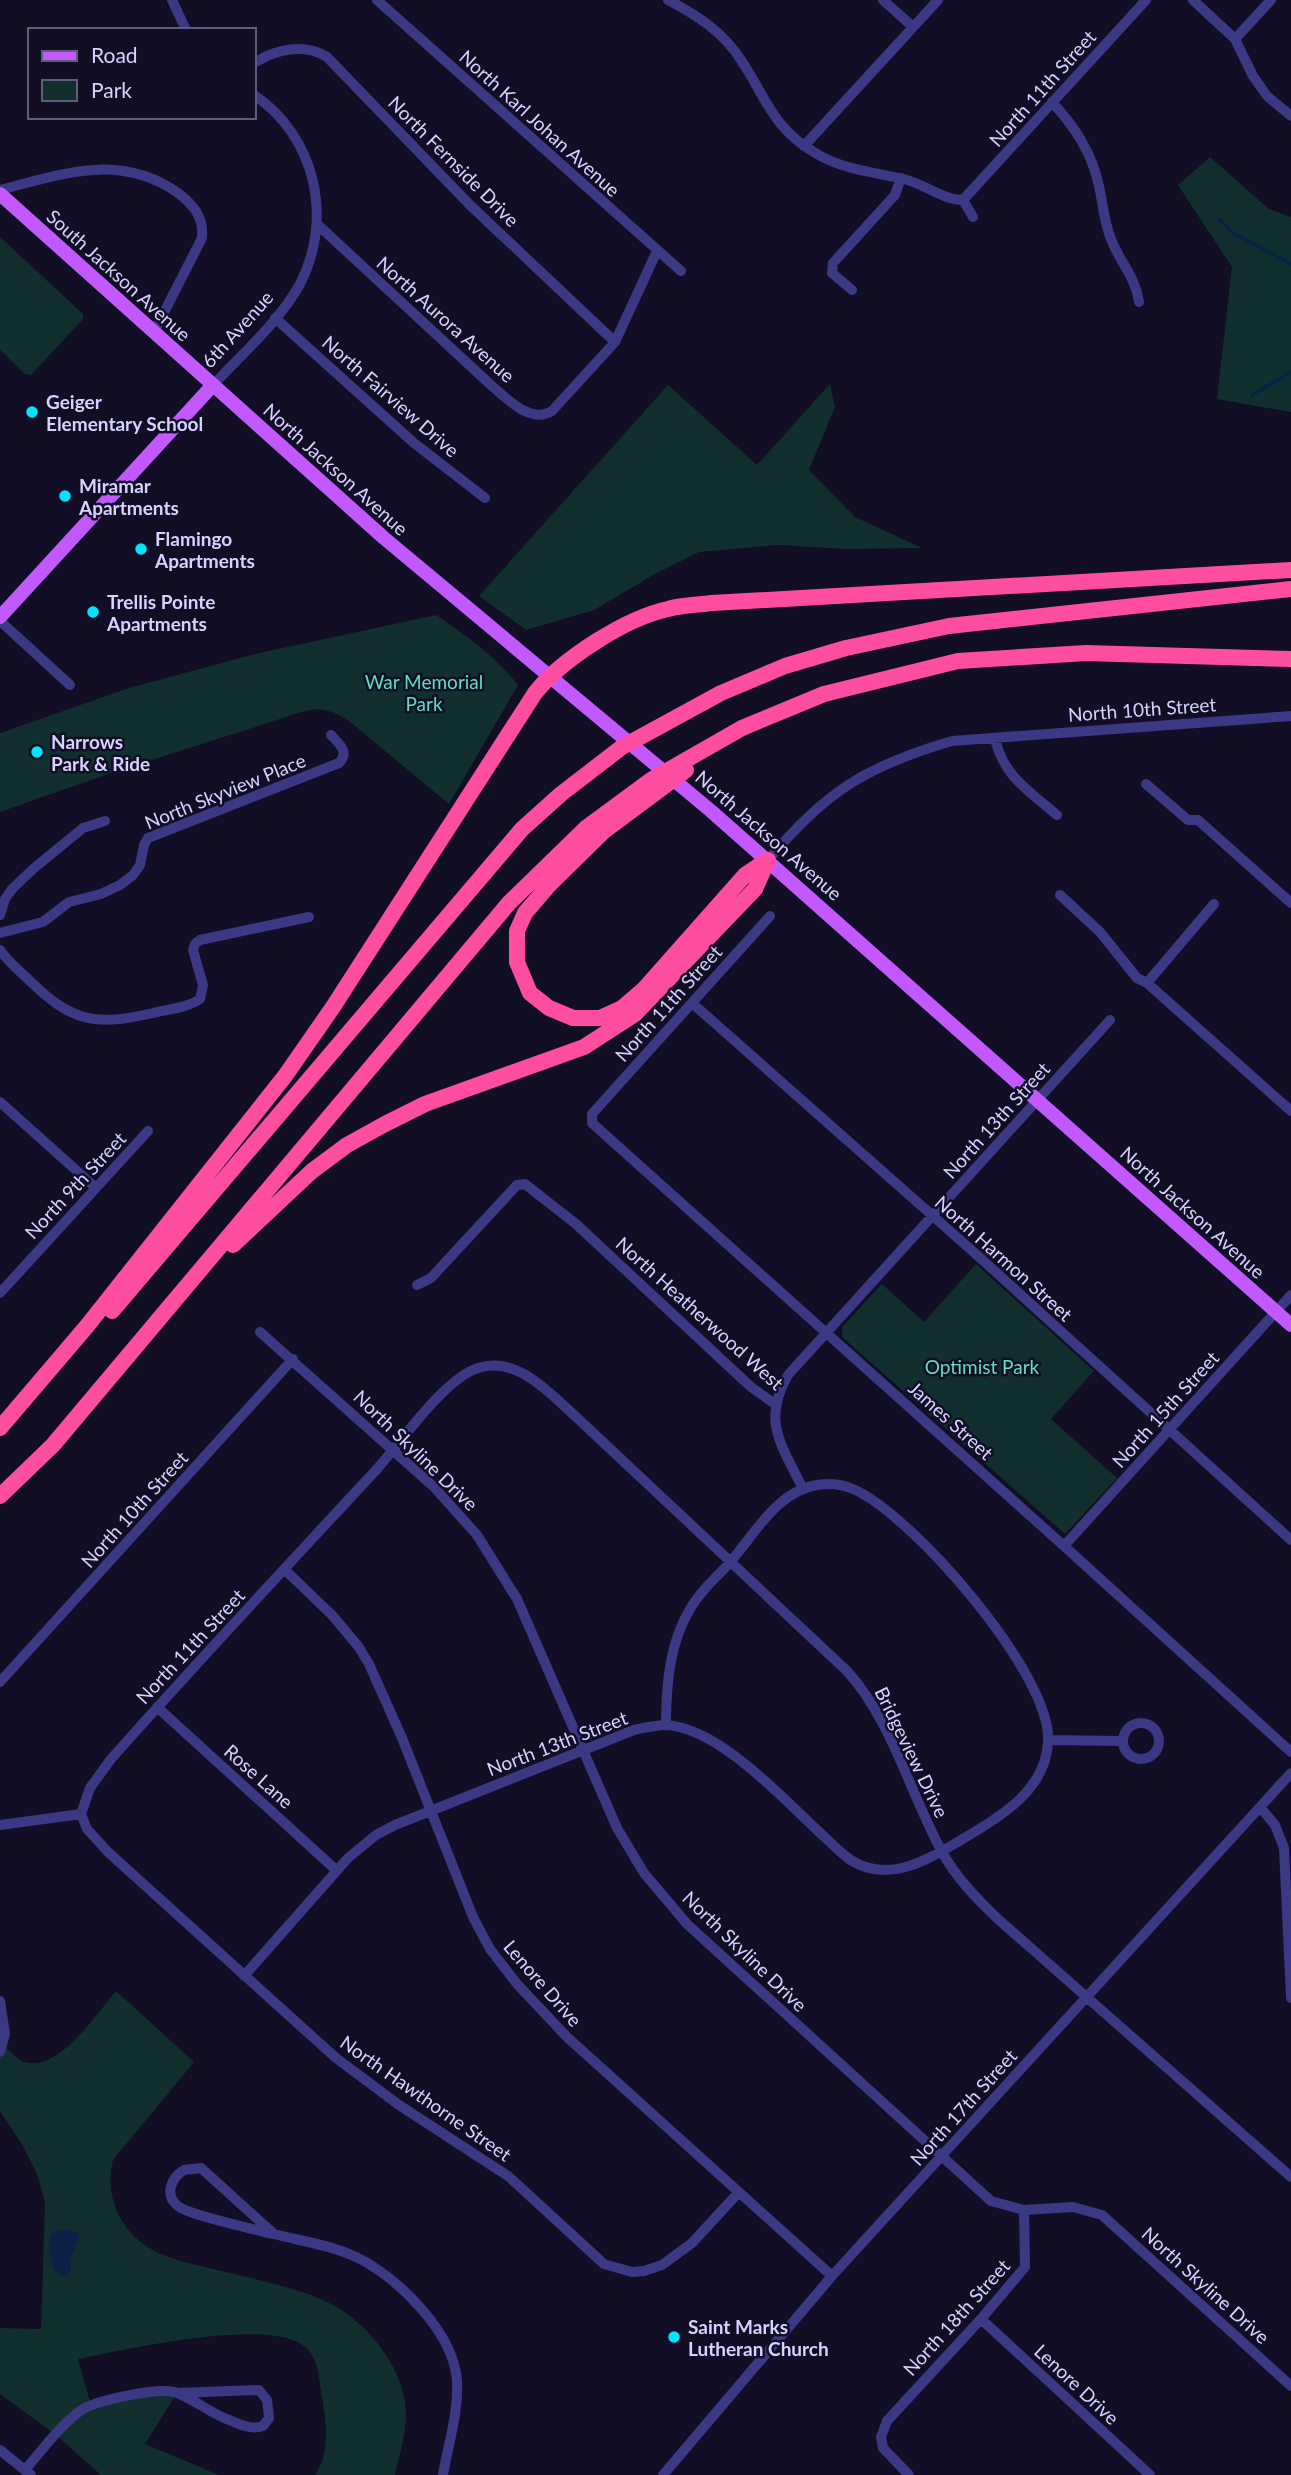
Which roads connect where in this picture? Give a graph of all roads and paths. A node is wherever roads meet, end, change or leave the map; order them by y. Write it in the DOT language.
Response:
graph roads {
  1 [pos="172,0"];
  2 [pos="377,0"];
  3 [pos="668,0"];
  4 [pos="883,0"];
  5 [pos="938,0"];
  6 [pos="1146,0"];
  7 [pos="1193,0"];
  8 [pos="1271,0"];
  9 [pos="913,27"];
  10 [pos="185,28"];
  11 [pos="1235,39"];
  12 [pos="256,62"];
  13 [pos="256,96"];
  14 [pos="1052,102"];
  15 [pos="1291,116"];
  16 [pos="804,146"];
  17 [pos="901,178"];
  18 [pos="0,192"];
  19 [pos="963,200"];
  20 [pos="974,217"];
  21 [pos="317,225"];
  22 [pos="657,251"];
  23 [pos="681,271"];
  24 [pos="852,290"];
  25 [pos="1139,302"];
  26 [pos="275,318"];
  27 [pos="154,332"];
  28 [pos="615,342"];
  29 [pos="213,385"];
  30 [pos="485,498"];
  31 [pos="1291,570"];
  32 [pos="1291,589"];
  33 [pos="0,619"];
  34 [pos="1291,659"];
  35 [pos="548,676"];
  36 [pos="70,685"];
  37 [pos="1291,716"];
  38 [pos="742,728"];
  39 [pos="331,735"];
  40 [pos="995,738"];
  41 [pos="1146,784"];
  42 [pos="1057,815"];
  43 [pos="105,821"];
  44 [pos="768,860"];
  45 [pos="1060,895"];
  46 [pos="1291,902"];
  47 [pos="1214,905"];
  48 [pos="0,915"];
  49 [pos="770,916"];
  50 [pos="309,917"];
  51 [pos="0,933"];
  52 [pos="0,950"];
  53 [pos="1147,983"];
  54 [pos="692,1003"];
  55 [pos="1110,1020"];
  56 [pos="1038,1099"];
  57 [pos="0,1102"];
  58 [pos="1291,1111"];
  59 [pos="592,1114"];
  60 [pos="148,1131"];
  61 [pos="96,1188"];
  62 [pos="932,1216"];
  63 [pos="417,1285"];
  64 [pos="0,1293"];
  65 [pos="1291,1295"];
  66 [pos="167,1311"];
  67 [pos="1276,1311"];
  68 [pos="1291,1325"];
  69 [pos="260,1332"];
  70 [pos="825,1332"];
  71 [pos="293,1359"];
  72 [pos="775,1404"];
  73 [pos="0,1428"];
  74 [pos="1169,1430"];
  75 [pos="0,1438"];
  76 [pos="394,1450"];
  77 [pos="803,1489"];
  78 [pos="0,1496"];
  79 [pos="1291,1540"];
  80 [pos="1065,1546"];
  81 [pos="730,1563"];
  82 [pos="285,1570"];
  83 [pos="0,1682"];
  84 [pos="157,1707"];
  85 [pos="666,1725"];
  86 [pos="1049,1740"];
  87 [pos="1123,1741"];
  88 [pos="582,1750"];
  89 [pos="1291,1752"];
  90 [pos="1291,1773"];
  91 [pos="1260,1807"];
  92 [pos="430,1812"];
  93 [pos="81,1814"];
  94 [pos="0,1825"];
  95 [pos="942,1851"];
  96 [pos="336,1870"];
  97 [pos="244,1976"];
  98 [pos="1085,1997"];
  99 [pos="1291,1998"];
  100 [pos="0,2001"];
  101 [pos="0,2052"];
  102 [pos="941,2158"];
  103 [pos="1291,2177"];
  104 [pos="738,2192"];
  105 [pos="1024,2210"];
  106 [pos="274,2234"];
  107 [pos="832,2276"];
  108 [pos="981,2319"];
  109 [pos="1291,2386"];
  110 [pos="177,2393"];
  111 [pos="0,2450"];
  112 [pos="28,2472"];
  113 [pos="668,2473"];
  114 [pos="443,2475"];
  115 [pos="909,2475"];
  116 [pos="1150,2475"];
  1 -- 10 [label="street"];
  2 -- 22 [label="street, North Karl Johan Avenue"];
  3 -- 16 [label="street"];
  4 -- 9 [label="street"];
  5 -- 9 [label="street"];
  6 -- 14 [label="street, North 11th Street"];
  7 -- 11 [label="street"];
  8 -- 11 [label="street"];
  9 -- 16 [label="street"];
  11 -- 15 [label="street"];
  12 -- 28 [label="street, North Fernside Drive"];
  13 -- 21 [label="street, 6th Avenue"];
  14 -- 19 [label="street, North 11th Street"];
  14 -- 25 [label="street"];
  16 -- 17 [label="street"];
  17 -- 19 [label="street"];
  17 -- 24 [label="street"];
  18 -- 27 [label="main road, South Jackson Avenue"];
  18 -- 27 [label="street"];
  19 -- 20 [label="street"];
  21 -- 26 [label="street, 6th Avenue"];
  21 -- 28 [label="street, North Aurora Avenue"];
  22 -- 23 [label="street, North Karl Johan Avenue"];
  22 -- 28 [label="street"];
  26 -- 29 [label="street, 6th Avenue"];
  26 -- 30 [label="street, North Fairview Drive"];
  27 -- 29 [label="main road, South Jackson Avenue"];
  29 -- 33 [label="main road, 6th Avenue"];
  29 -- 35 [label="main road, North Jackson Avenue"];
  31 -- 35 [label="highway"];
  32 -- 75 [label="highway"];
  33 -- 36 [label="street"];
  34 -- 38 [label="highway"];
  35 -- 44 [label="main road, North Jackson Avenue"];
  35 -- 73 [label="highway"];
  37 -- 40 [label="street, North 10th Street"];
  38 -- 44 [label="highway"];
  38 -- 66 [label="highway"];
  39 -- 51 [label="street, North Skyview Place"];
  40 -- 42 [label="street"];
  40 -- 44 [label="street, North 10th Street"];
  41 -- 46 [label="street"];
  43 -- 48 [label="street"];
  44 -- 56 [label="main road, North Jackson Avenue"];
  44 -- 66 [label="highway"];
  45 -- 53 [label="street"];
  47 -- 53 [label="street"];
  49 -- 54 [label="street, North 11th Street"];
  50 -- 52 [label="street"];
  53 -- 58 [label="street"];
  54 -- 59 [label="street, North 11th Street"];
  54 -- 62 [label="street, North Harmon Street"];
  55 -- 56 [label="street, North 13th Street"];
  56 -- 62 [label="street, North 13th Street"];
  56 -- 67 [label="main road, North Jackson Avenue"];
  57 -- 61 [label="street"];
  59 -- 70 [label="street, James Street"];
  60 -- 61 [label="street, North 9th Street"];
  61 -- 64 [label="street, North 9th Street"];
  62 -- 70 [label="street, North 13th Street"];
  62 -- 74 [label="street, North Harmon Street"];
  63 -- 72 [label="street, North Heatherwood West"];
  65 -- 67 [label="street, North 15th Street"];
  66 -- 78 [label="highway"];
  67 -- 68 [label="main road, North Jackson Avenue"];
  67 -- 74 [label="street, North 15th Street"];
  69 -- 71 [label="street, North Skyline Drive"];
  70 -- 72 [label="street, North 13th Street"];
  70 -- 80 [label="street, James Street"];
  71 -- 76 [label="street, North Skyline Drive"];
  71 -- 83 [label="street, North 10th Street"];
  72 -- 77 [label="street, North Heatherwood West"];
  74 -- 79 [label="street, North Harmon Street"];
  74 -- 80 [label="street, North 15th Street"];
  76 -- 81 [label="street, Bridgeview Drive"];
  76 -- 82 [label="street, North 11th Street"];
  76 -- 88 [label="street, North Skyline Drive"];
  77 -- 81 [label="street"];
  77 -- 86 [label="street"];
  80 -- 89 [label="street, James Street"];
  81 -- 85 [label="street"];
  81 -- 95 [label="street, Bridgeview Drive"];
  82 -- 84 [label="street, North 11th Street"];
  82 -- 92 [label="street, Lenore Drive"];
  84 -- 93 [label="street, North 11th Street"];
  84 -- 96 [label="street, Rose Lane"];
  85 -- 88 [label="street, North 13th Street"];
  85 -- 95 [label="street"];
  86 -- 87 [label="street"];
  86 -- 95 [label="street"];
  88 -- 92 [label="street, North 13th Street"];
  88 -- 102 [label="street, North Skyline Drive"];
  90 -- 91 [label="street, North 17th Street"];
  91 -- 98 [label="street, North 17th Street"];
  91 -- 99 [label="street"];
  92 -- 96 [label="street, North 13th Street"];
  92 -- 104 [label="street, Lenore Drive"];
  93 -- 94 [label="street"];
  93 -- 97 [label="street, North Hawthorne Street"];
  95 -- 98 [label="street, Bridgeview Drive"];
  96 -- 97 [label="street, North 13th Street"];
  97 -- 104 [label="street, North Hawthorne Street"];
  98 -- 102 [label="street, North 17th Street"];
  98 -- 103 [label="street, Bridgeview Drive"];
  100 -- 101 [label="street"];
  102 -- 105 [label="street, North Skyline Drive"];
  102 -- 107 [label="street, North 17th Street"];
  104 -- 107 [label="street, Lenore Drive"];
  105 -- 108 [label="street, North 18th Street"];
  105 -- 109 [label="street, North Skyline Drive"];
  106 -- 106 [label="street"];
  106 -- 114 [label="street"];
  107 -- 113 [label="street, North 17th Street"];
  108 -- 115 [label="street, North 18th Street"];
  108 -- 116 [label="street, Lenore Drive"];
  110 -- 110 [label="street"];
  110 -- 112 [label="street"];
  111 -- 112 [label="street"];
}
